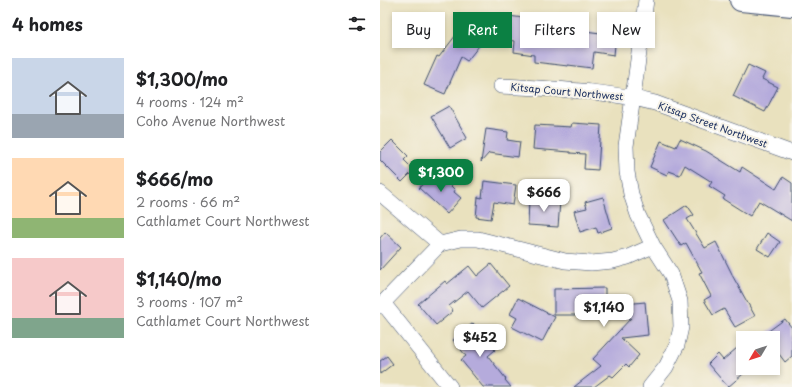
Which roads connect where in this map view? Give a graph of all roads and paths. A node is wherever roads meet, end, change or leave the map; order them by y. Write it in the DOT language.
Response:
graph roads {
  1 [pos="646,0"];
  2 [pos="741,0"];
  3 [pos="792,5"];
  4 [pos="501,86"];
  5 [pos="633,97"];
  6 [pos="792,153"];
  7 [pos="380,193"];
  8 [pos="440,244"];
  9 [pos="653,246"];
  10 [pos="381,304"];
  11 [pos="450,387"];
  12 [pos="650,387"];
  1 -- 5 [label="street"];
  2 -- 3 [label="main road"];
  4 -- 5 [label="street, Kitsap Court Northwest"];
  5 -- 6 [label="street, Kitsap Street Northwest"];
  5 -- 9 [label="street"];
  7 -- 8 [label="street"];
  8 -- 9 [label="street"];
  8 -- 10 [label="street"];
  9 -- 12 [label="street"];
  10 -- 11 [label="street"];
}
